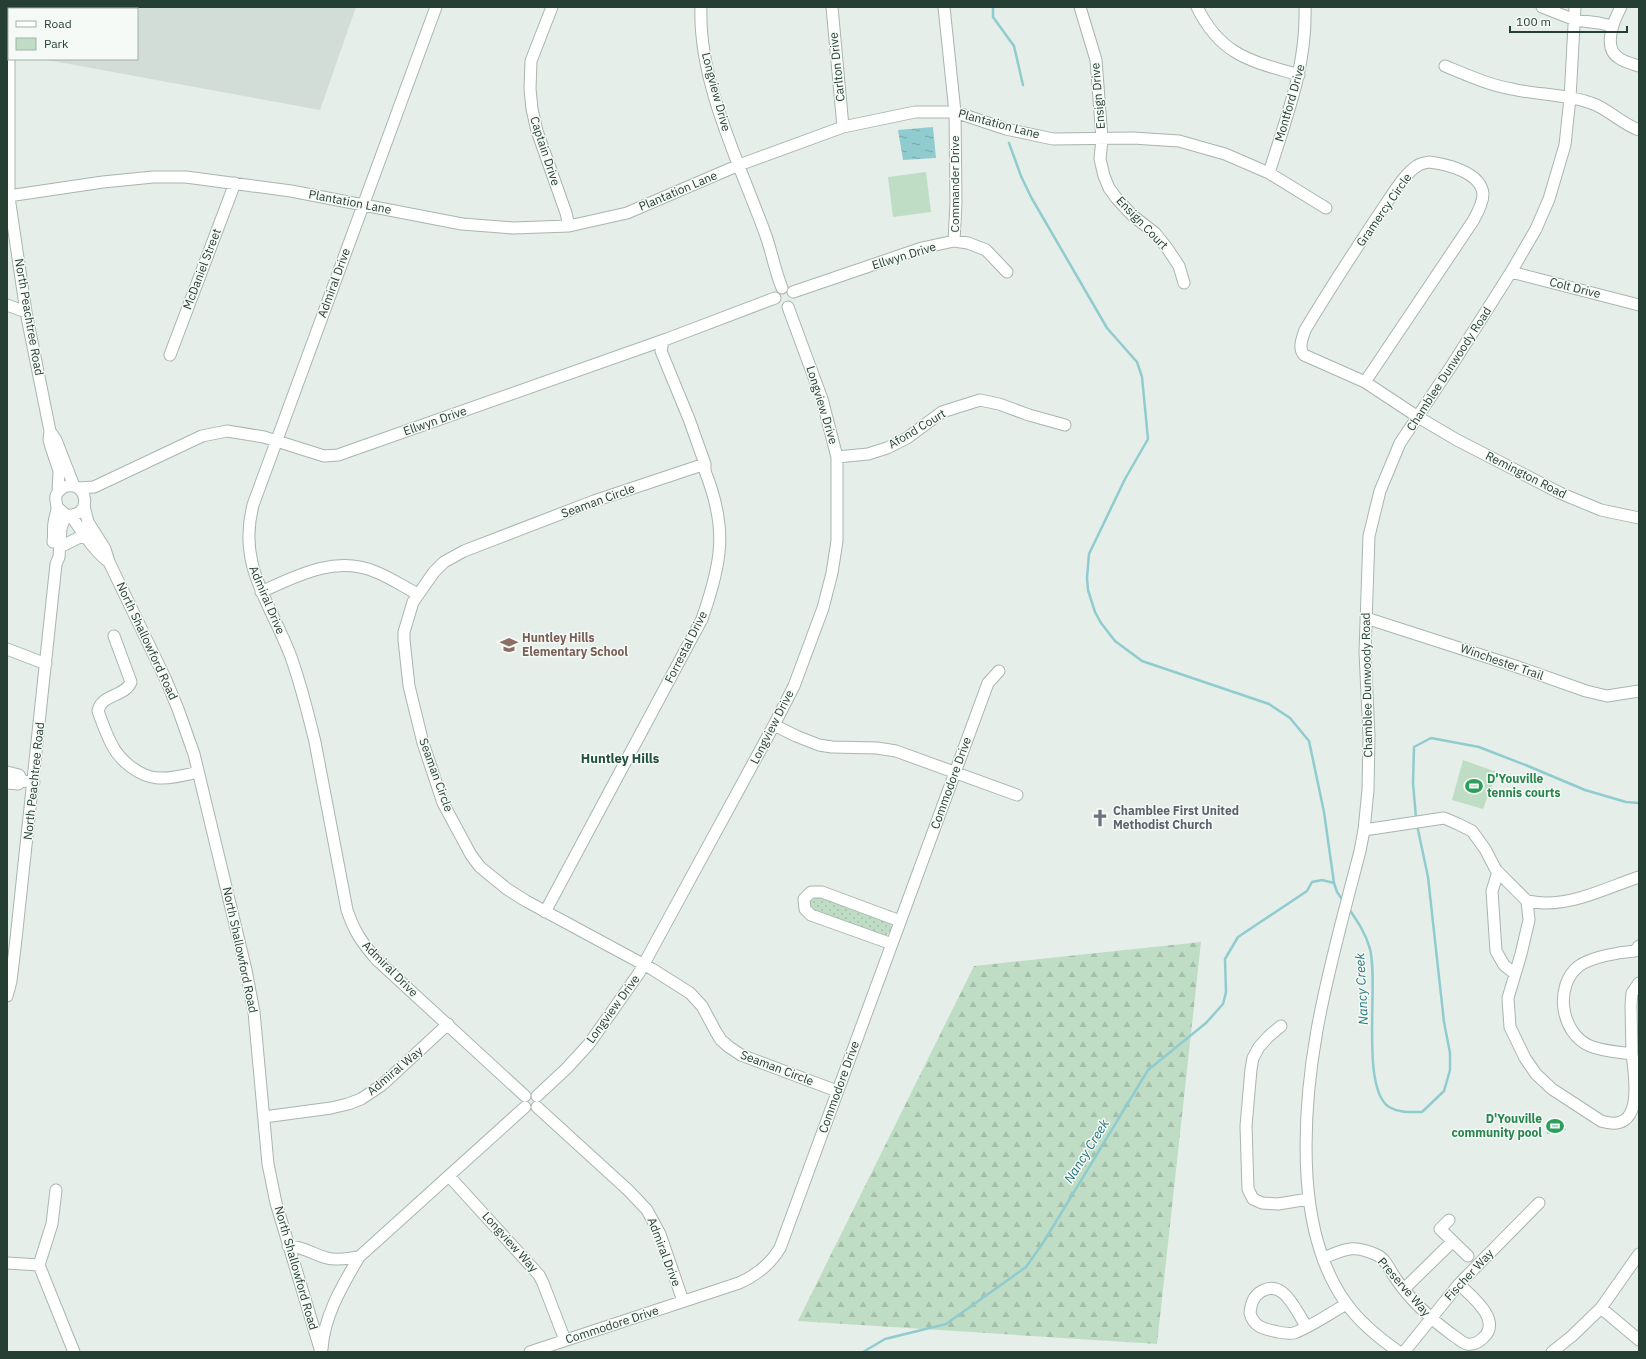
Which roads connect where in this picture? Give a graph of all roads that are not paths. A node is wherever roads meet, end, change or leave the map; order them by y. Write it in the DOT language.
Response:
graph roads {
  1 [pos="436,7"];
  2 [pos="552,7"];
  3 [pos="701,7"];
  4 [pos="832,7"];
  5 [pos="944,7"];
  6 [pos="1080,7"];
  7 [pos="1197,7"];
  8 [pos="1305,7"];
  9 [pos="1542,7"];
  10 [pos="1575,7"];
  11 [pos="1621,7"];
  12 [pos="1574,20"];
  13 [pos="1612,26"];
  14 [pos="9,60"];
  15 [pos="1445,66"];
  16 [pos="1639,66"];
  17 [pos="1299,75"];
  18 [pos="1570,98"];
  19 [pos="956,112"];
  20 [pos="843,127"];
  21 [pos="1639,130"];
  22 [pos="1102,138"];
  23 [pos="739,166"];
  24 [pos="1269,173"];
  25 [pos="235,184"];
  26 [pos="9,197"];
  27 [pos="363,205"];
  28 [pos="1326,208"];
  29 [pos="569,226"];
  30 [pos="954,241"];
  31 [pos="1007,272"];
  32 [pos="1511,272"];
  33 [pos="1184,283"];
  34 [pos="782,288"];
  35 [pos="793,292"];
  36 [pos="776,298"];
  37 [pos="7,305"];
  38 [pos="1639,305"];
  39 [pos="788,307"];
  40 [pos="26,312"];
  41 [pos="662,341"];
  42 [pos="170,355"];
  43 [pos="1365,382"];
  44 [pos="1418,417"];
  45 [pos="1065,425"];
  46 [pos="50,431"];
  47 [pos="277,441"];
  48 [pos="837,457"];
  49 [pos="705,464"];
  50 [pos="94,487"];
  51 [pos="76,488"];
  52 [pos="58,492"];
  53 [pos="84,504"];
  54 [pos="57,507"];
  55 [pos="69,515"];
  56 [pos="1639,518"];
  57 [pos="86,536"];
  58 [pos="60,547"];
  59 [pos="109,562"];
  60 [pos="56,564"];
  61 [pos="261,592"];
  62 [pos="418,594"];
  63 [pos="1366,618"];
  64 [pos="114,636"];
  65 [pos="7,649"];
  66 [pos="46,664"];
  67 [pos="999,671"];
  68 [pos="1639,691"];
  69 [pos="774,725"];
  70 [pos="7,772"];
  71 [pos="198,772"];
  72 [pos="955,772"];
  73 [pos="22,781"];
  74 [pos="34,782"];
  75 [pos="7,783"];
  76 [pos="1017,795"];
  77 [pos="1364,830"];
  78 [pos="1498,872"];
  79 [pos="1639,877"];
  80 [pos="1527,901"];
  81 [pos="545,912"];
  82 [pos="900,921"];
  83 [pos="12,938"];
  84 [pos="892,944"];
  85 [pos="1639,946"];
  86 [pos="644,965"];
  87 [pos="1515,974"];
  88 [pos="1639,983"];
  89 [pos="7,996"];
  90 [pos="448,1024"];
  91 [pos="1281,1026"];
  92 [pos="1635,1038"];
  93 [pos="1632,1054"];
  94 [pos="837,1091"];
  95 [pos="525,1102"];
  96 [pos="537,1102"];
  97 [pos="264,1117"];
  98 [pos="449,1176"];
  99 [pos="56,1190"];
  100 [pos="1309,1200"];
  101 [pos="1539,1203"];
  102 [pos="1449,1220"];
  103 [pos="1453,1241"];
  104 [pos="288,1246"];
  105 [pos="1639,1254"];
  106 [pos="1468,1256"];
  107 [pos="359,1257"];
  108 [pos="1323,1258"];
  109 [pos="7,1263"];
  110 [pos="39,1265"];
  111 [pos="1459,1284"];
  112 [pos="1404,1289"];
  113 [pos="683,1301"];
  114 [pos="1346,1304"];
  115 [pos="1601,1308"];
  116 [pos="1431,1318"];
  117 [pos="1306,1326"];
  118 [pos="565,1340"];
  119 [pos="1639,1340"];
  120 [pos="74,1352"];
  121 [pos="321,1352"];
  122 [pos="530,1352"];
  123 [pos="1399,1352"];
  124 [pos="1404,1352"];
  125 [pos="1552,1352"];
  1 -- 27 [label="street, Admiral Drive"];
  2 -- 29 [label="street, Captain Drive"];
  3 -- 23 [label="street, Longview Drive"];
  4 -- 20 [label="street, Carlton Drive"];
  5 -- 19 [label="street, Commander Drive"];
  6 -- 22 [label="street, Ensign Drive"];
  7 -- 17 [label="street"];
  8 -- 17 [label="street, Montford Drive"];
  9 -- 12 [label="street"];
  10 -- 12 [label="street, Chamblee Dunwoody Road"];
  11 -- 13 [label="street"];
  12 -- 13 [label="street"];
  12 -- 18 [label="street, Chamblee Dunwoody Road"];
  13 -- 16 [label="street"];
  14 -- 26 [label="street, North Peachtree Road"];
  15 -- 18 [label="street"];
  17 -- 24 [label="street, Montford Drive"];
  18 -- 21 [label="street"];
  18 -- 32 [label="street, Chamblee Dunwoody Road"];
  19 -- 20 [label="street, Plantation Lane"];
  19 -- 22 [label="street, Plantation Lane"];
  19 -- 30 [label="street, Commander Drive"];
  20 -- 23 [label="street, Plantation Lane"];
  22 -- 24 [label="street, Plantation Lane"];
  22 -- 33 [label="street, Ensign Court"];
  23 -- 29 [label="street, Plantation Lane"];
  23 -- 34 [label="street, Longview Drive"];
  24 -- 28 [label="street, Plantation Lane"];
  25 -- 26 [label="street, Plantation Lane"];
  25 -- 27 [label="street, Plantation Lane"];
  25 -- 42 [label="street, McDaniel Street"];
  26 -- 40 [label="street, North Peachtree Road"];
  27 -- 29 [label="street, Plantation Lane"];
  27 -- 47 [label="street, Admiral Drive"];
  30 -- 31 [label="street, Ellwyn Drive"];
  30 -- 35 [label="street, Ellwyn Drive"];
  32 -- 38 [label="street, Colt Drive"];
  32 -- 44 [label="street, Chamblee Dunwoody Road"];
  34 -- 35 [label="street"];
  34 -- 36 [label="street"];
  35 -- 39 [label="street"];
  36 -- 39 [label="street"];
  36 -- 41 [label="street, Ellwyn Drive"];
  37 -- 40 [label="street"];
  39 -- 48 [label="street, Longview Drive"];
  40 -- 46 [label="street, North Peachtree Road"];
  41 -- 47 [label="street, Ellwyn Drive"];
  41 -- 49 [label="street, Forrestal Drive"];
  43 -- 43 [label="street, Gramercy Circle"];
  43 -- 44 [label="street, Gramercy Circle"];
  44 -- 56 [label="street, Remington Road"];
  44 -- 63 [label="street, Chamblee Dunwoody Road"];
  45 -- 48 [label="street, Afond Court"];
  46 -- 51 [label="street, North Peachtree Road"];
  46 -- 52 [label="street, North Peachtree Road"];
  47 -- 50 [label="street, Ellwyn Drive"];
  47 -- 61 [label="street, Admiral Drive"];
  48 -- 69 [label="street, Longview Drive"];
  49 -- 62 [label="street, Seaman Circle"];
  49 -- 81 [label="street, Forrestal Drive"];
  50 -- 51 [label="street, Ellwyn Drive"];
  50 -- 53 [label="street"];
  51 -- 52 [label="street"];
  51 -- 53 [label="street, North Peachtree Road"];
  52 -- 54 [label="street, North Peachtree Road"];
  53 -- 55 [label="street"];
  53 -- 59 [label="street, North Shallowford Road"];
  54 -- 55 [label="street"];
  54 -- 60 [label="street, North Peachtree Road"];
  55 -- 57 [label="street, North Shallowford Road"];
  55 -- 58 [label="street, North Peachtree Road"];
  57 -- 58 [label="street"];
  57 -- 59 [label="street, North Shallowford Road"];
  58 -- 60 [label="street, North Peachtree Road"];
  59 -- 71 [label="street, North Shallowford Road"];
  60 -- 66 [label="street, North Peachtree Road"];
  61 -- 62 [label="street"];
  61 -- 90 [label="street, Admiral Drive"];
  62 -- 81 [label="street, Seaman Circle"];
  63 -- 68 [label="street, Winchester Trail"];
  63 -- 77 [label="street, Chamblee Dunwoody Road"];
  64 -- 71 [label="street"];
  65 -- 66 [label="street"];
  66 -- 74 [label="street, North Peachtree Road"];
  67 -- 72 [label="street, Commodore Drive"];
  69 -- 72 [label="street"];
  69 -- 86 [label="street, Longview Drive"];
  70 -- 73 [label="street"];
  71 -- 97 [label="street, North Shallowford Road"];
  72 -- 76 [label="street"];
  72 -- 82 [label="street, Commodore Drive"];
  73 -- 74 [label="street"];
  73 -- 75 [label="street"];
  74 -- 83 [label="street, North Peachtree Road"];
  77 -- 78 [label="street"];
  77 -- 100 [label="street, Chamblee Dunwoody Road"];
  78 -- 80 [label="street"];
  78 -- 87 [label="street"];
  79 -- 80 [label="street"];
  80 -- 87 [label="street"];
  81 -- 86 [label="street, Seaman Circle"];
  82 -- 84 [label="street, Commodore Drive"];
  82 -- 84 [label="street"];
  83 -- 89 [label="street, North Peachtree Road"];
  84 -- 94 [label="street, Commodore Drive"];
  85 -- 93 [label="street"];
  86 -- 94 [label="street, Seaman Circle"];
  86 -- 96 [label="street, Longview Drive"];
  87 -- 93 [label="street"];
  88 -- 92 [label="street"];
  90 -- 95 [label="street, Admiral Drive"];
  90 -- 97 [label="street, Admiral Way"];
  91 -- 100 [label="street"];
  92 -- 93 [label="street"];
  94 -- 113 [label="street, Commodore Drive"];
  95 -- 96 [label="street"];
  95 -- 98 [label="street"];
  96 -- 113 [label="street, Admiral Drive"];
  97 -- 104 [label="street, North Shallowford Road"];
  98 -- 107 [label="street"];
  98 -- 118 [label="street, Longview Way"];
  99 -- 110 [label="street"];
  100 -- 108 [label="street, Chamblee Dunwoody Road"];
  101 -- 111 [label="street, Fischer Way"];
  102 -- 103 [label="street"];
  103 -- 106 [label="street"];
  103 -- 112 [label="street"];
  104 -- 107 [label="street"];
  104 -- 121 [label="street, North Shallowford Road"];
  105 -- 115 [label="street"];
  107 -- 121 [label="street"];
  108 -- 112 [label="street, Preserve Way"];
  108 -- 114 [label="street, Chamblee Dunwoody Road"];
  109 -- 110 [label="street"];
  110 -- 120 [label="street"];
  111 -- 116 [label="street, Fischer Way"];
  111 -- 116 [label="street, Preserve Way"];
  112 -- 116 [label="street, Preserve Way"];
  113 -- 118 [label="street, Commodore Drive"];
  114 -- 117 [label="street"];
  114 -- 123 [label="street, Chamblee Dunwoody Road"];
  115 -- 119 [label="street"];
  115 -- 125 [label="street"];
  116 -- 124 [label="street, Fischer Way"];
  117 -- 117 [label="street"];
  118 -- 122 [label="street, Commodore Drive"];
}
